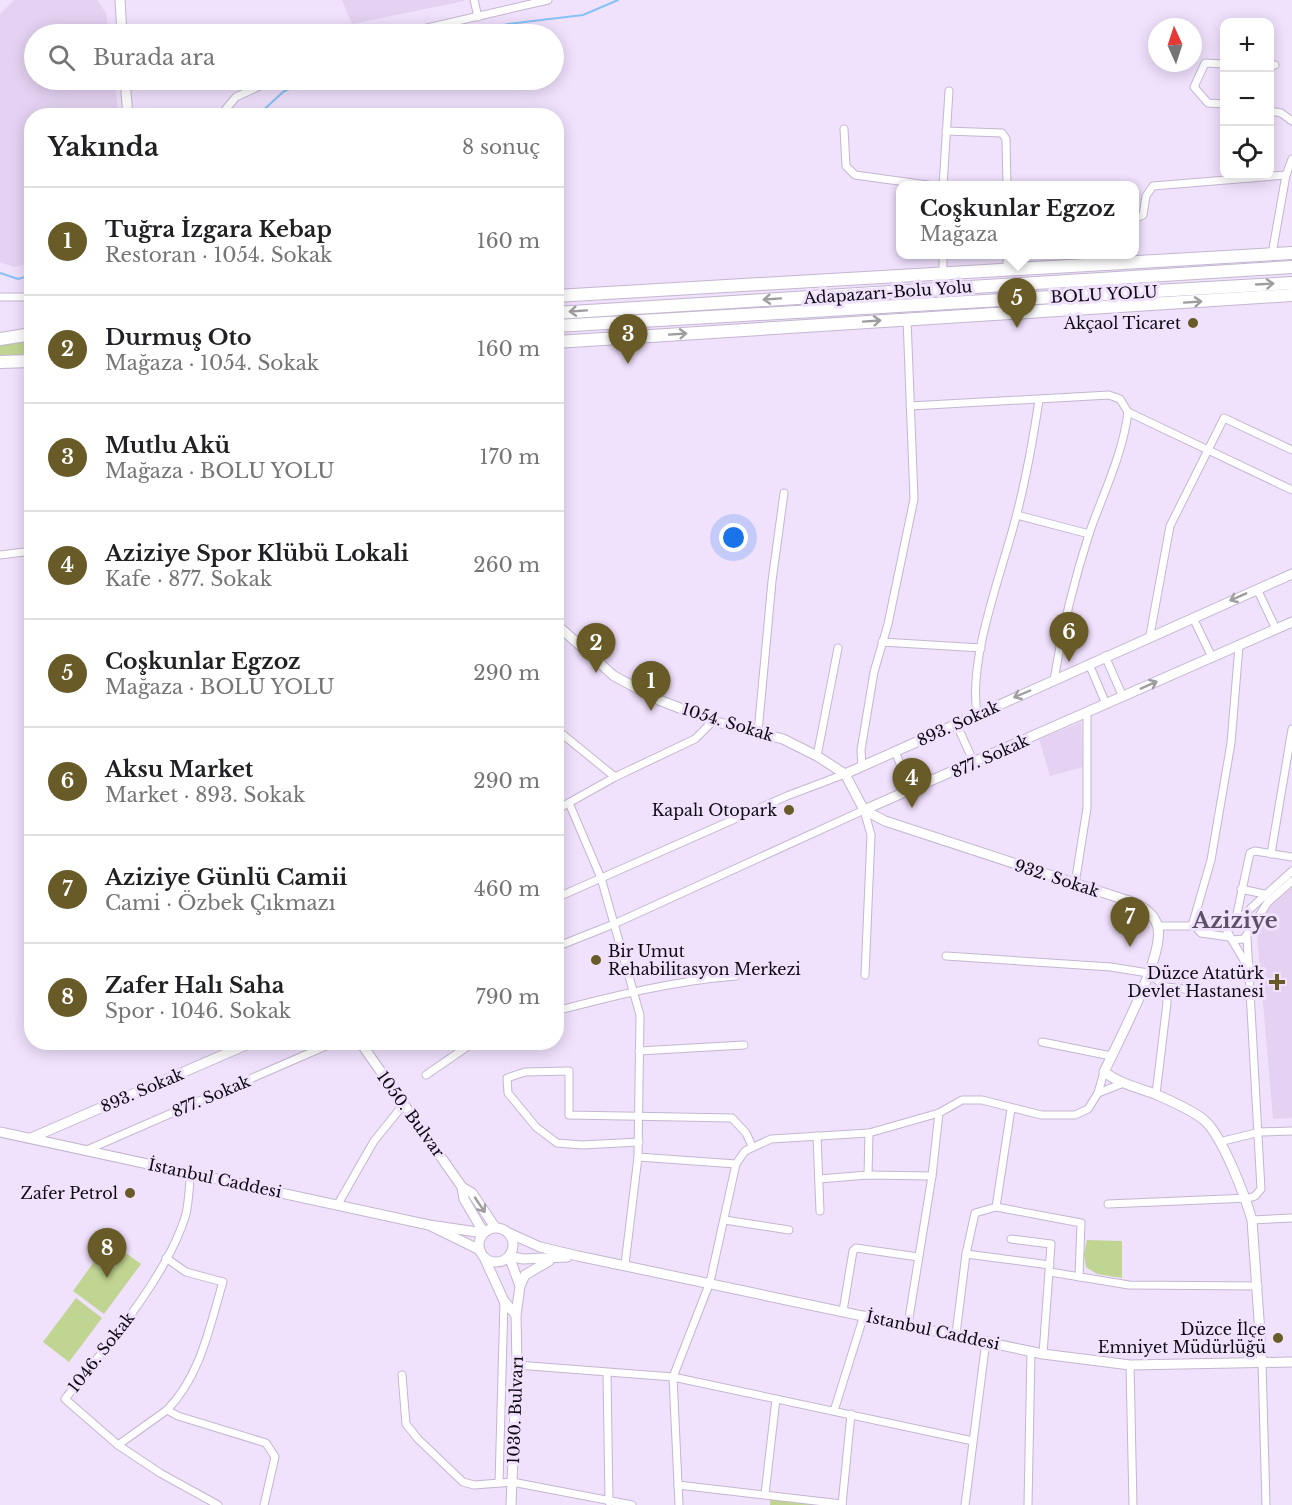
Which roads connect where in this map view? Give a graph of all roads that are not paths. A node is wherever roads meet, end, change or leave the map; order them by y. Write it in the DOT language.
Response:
graph roads {
  1 [pos="120,0"];
  2 [pos="474,0"];
  3 [pos="548,0"];
  4 [pos="478,17"];
  5 [pos="121,24"];
  6 [pos="446,24"];
  7 [pos="1220,64"];
  8 [pos="126,90"];
  9 [pos="251,90"];
  10 [pos="949,91"];
  11 [pos="1220,104"];
  12 [pos="127,108"];
  13 [pos="227,108"];
  14 [pos="1274,112"];
  15 [pos="1292,121"];
  16 [pos="844,129"];
  17 [pos="946,131"];
  18 [pos="1292,159"];
  19 [pos="1286,175"];
  20 [pos="899,181"];
  21 [pos="943,181"];
  22 [pos="1007,181"];
  23 [pos="1139,217"];
  24 [pos="1292,253"];
  25 [pos="1272,254"];
  26 [pos="943,259"];
  27 [pos="1007,259"];
  28 [pos="1292,267"];
  29 [pos="1007,269"];
  30 [pos="943,274"];
  31 [pos="1292,283"];
  32 [pos="1292,295"];
  33 [pos="564,296"];
  34 [pos="0,297"];
  35 [pos="24,297"];
  36 [pos="564,312"];
  37 [pos="907,319"];
  38 [pos="564,326"];
  39 [pos="24,335"];
  40 [pos="0,339"];
  41 [pos="564,341"];
  42 [pos="24,361"];
  43 [pos="0,362"];
  44 [pos="1039,400"];
  45 [pos="910,406"];
  46 [pos="1128,412"];
  47 [pos="1210,450"];
  48 [pos="1292,450"];
  49 [pos="1292,490"];
  50 [pos="784,493"];
  51 [pos="1017,514"];
  52 [pos="1089,534"];
  53 [pos="24,552"];
  54 [pos="0,555"];
  55 [pos="1292,574"];
  56 [pos="1257,589"];
  57 [pos="1193,618"];
  58 [pos="1292,622"];
  59 [pos="1276,629"];
  60 [pos="564,631"];
  61 [pos="1150,635"];
  62 [pos="882,642"];
  63 [pos="1239,646"];
  64 [pos="838,648"];
  65 [pos="981,648"];
  66 [pos="1105,656"];
  67 [pos="1212,657"];
  68 [pos="1089,664"];
  69 [pos="1054,680"];
  70 [pos="1123,697"];
  71 [pos="1106,705"];
  72 [pos="977,713"];
  73 [pos="1087,713"];
  74 [pos="713,721"];
  75 [pos="956,723"];
  76 [pos="1292,729"];
  77 [pos="758,732"];
  78 [pos="564,736"];
  79 [pos="895,751"];
  80 [pos="817,756"];
  81 [pos="974,763"];
  82 [pos="861,766"];
  83 [pos="845,774"];
  84 [pos="615,777"];
  85 [pos="911,791"];
  86 [pos="569,803"];
  87 [pos="564,806"];
  88 [pos="864,810"];
  89 [pos="1271,854"];
  90 [pos="1292,857"];
  91 [pos="1292,871"];
  92 [pos="601,878"];
  93 [pos="1292,881"];
  94 [pos="1075,884"];
  95 [pos="1241,889"];
  96 [pos="564,892"];
  97 [pos="1264,894"];
  98 [pos="1236,918"];
  99 [pos="614,924"];
  100 [pos="1158,926"];
  101 [pos="1193,926"];
  102 [pos="1248,933"];
  103 [pos="1230,938"];
  104 [pos="564,944"];
  105 [pos="946,956"];
  106 [pos="1248,967"];
  107 [pos="1148,973"];
  108 [pos="865,975"];
  109 [pos="736,976"];
  110 [pos="1166,987"];
  111 [pos="634,990"];
  112 [pos="1249,996"];
  113 [pos="564,1009"];
  114 [pos="1042,1042"];
  115 [pos="744,1045"];
  116 [pos="234,1050"];
  117 [pos="317,1050"];
  118 [pos="366,1050"];
  119 [pos="462,1050"];
  120 [pos="639,1051"];
  121 [pos="1111,1056"];
  122 [pos="1104,1072"];
  123 [pos="426,1075"];
  124 [pos="1121,1084"];
  125 [pos="1098,1093"];
  126 [pos="1156,1094"];
  127 [pos="404,1104"];
  128 [pos="1011,1109"];
  129 [pos="939,1113"];
  130 [pos="640,1116"];
  131 [pos="1292,1131"];
  132 [pos="0,1132"];
  133 [pos="1260,1132"];
  134 [pos="869,1133"];
  135 [pos="817,1136"];
  136 [pos="30,1138"];
  137 [pos="639,1142"];
  138 [pos="1219,1142"];
  139 [pos="752,1146"];
  140 [pos="87,1150"];
  141 [pos="638,1157"];
  142 [pos="736,1164"];
  143 [pos="191,1172"];
  144 [pos="868,1175"];
  145 [pos="932,1176"];
  146 [pos="819,1179"];
  147 [pos="462,1187"];
  148 [pos="1245,1198"];
  149 [pos="338,1204"];
  150 [pos="1107,1204"];
  151 [pos="996,1207"];
  152 [pos="820,1210"];
  153 [pos="1292,1218"];
  154 [pos="725,1220"];
  155 [pos="1252,1220"];
  156 [pos="429,1225"];
  157 [pos="495,1227"];
  158 [pos="789,1230"];
  159 [pos="484,1233"];
  160 [pos="509,1233"];
  161 [pos="1011,1239"];
  162 [pos="482,1253"];
  163 [pos="966,1254"];
  164 [pos="510,1256"];
  165 [pos="579,1256"];
  166 [pos="918,1257"];
  167 [pos="166,1258"];
  168 [pos="556,1258"];
  169 [pos="625,1264"];
  170 [pos="1050,1268"];
  171 [pos="1079,1276"];
  172 [pos="710,1282"];
  173 [pos="520,1286"];
  174 [pos="1258,1286"];
  175 [pos="504,1301"];
  176 [pos="843,1311"];
  177 [pos="516,1315"];
  178 [pos="864,1315"];
  179 [pos="908,1324"];
  180 [pos="956,1334"];
  181 [pos="986,1341"];
  182 [pos="1031,1351"];
  183 [pos="1043,1353"];
  184 [pos="1262,1362"];
  185 [pos="1292,1362"];
  186 [pos="517,1365"];
  187 [pos="1130,1365"];
  188 [pos="607,1373"];
  189 [pos="402,1375"];
  190 [pos="673,1377"];
  191 [pos="776,1399"];
  192 [pos="167,1410"];
  193 [pos="834,1411"];
  194 [pos="851,1414"];
  195 [pos="973,1441"];
  196 [pos="118,1445"];
  197 [pos="512,1482"];
  198 [pos="499,1483"];
  199 [pos="678,1485"];
  200 [pos="765,1494"];
  201 [pos="609,1503"];
  202 [pos="218,1505"];
  203 [pos="264,1505"];
  204 [pos="511,1505"];
  205 [pos="632,1505"];
  206 [pos="679,1505"];
  207 [pos="842,1505"];
  208 [pos="965,1505"];
  209 [pos="1028,1505"];
  210 [pos="1133,1505"];
  211 [pos="1266,1505"];
  1 -- 5 [label="street"];
  2 -- 4 [label="street"];
  3 -- 4 [label="street"];
  4 -- 6 [label="street"];
  7 -- 11 [label="street"];
  8 -- 12 [label="street"];
  9 -- 13 [label="street"];
  10 -- 17 [label="street"];
  14 -- 15 [label="street"];
  16 -- 20 [label="street"];
  17 -- 21 [label="street"];
  17 -- 22 [label="street"];
  18 -- 19 [label="street"];
  19 -- 23 [label="street"];
  19 -- 25 [label="street"];
  24 -- 25 [label="highway"];
  25 -- 29 [label="highway"];
  26 -- 30 [label="street"];
  27 -- 29 [label="street"];
  28 -- 36 [label="highway, Adapazarı-Bolu Yolu, one-way"];
  29 -- 30 [label="highway"];
  30 -- 33 [label="highway"];
  38 -- 31 [label="highway, BOLU YOLU, one-way"];
  37 -- 32 [label="highway, one-way"];
  34 -- 35 [label="street"];
  41 -- 37 [label="highway, one-way"];
  37 -- 45 [label="street"];
  39 -- 40 [label="highway"];
  42 -- 43 [label="highway"];
  44 -- 45 [label="street"];
  44 -- 46 [label="street"];
  44 -- 51 [label="street"];
  45 -- 62 [label="street"];
  46 -- 47 [label="street"];
  46 -- 52 [label="street"];
  47 -- 48 [label="street"];
  47 -- 49 [label="street"];
  47 -- 61 [label="street"];
  50 -- 77 [label="street"];
  51 -- 52 [label="street"];
  51 -- 65 [label="street"];
  52 -- 69 [label="street"];
  53 -- 54 [label="street"];
  55 -- 56 [label="street, 893. Sokak"];
  56 -- 57 [label="street, 893. Sokak, one-way"];
  56 -- 59 [label="street"];
  57 -- 61 [label="street, 893. Sokak"];
  57 -- 67 [label="street"];
  58 -- 59 [label="street, 877. Sokak"];
  59 -- 63 [label="street, 877. Sokak"];
  60 -- 74 [label="street, 1054. Sokak"];
  61 -- 66 [label="street, 893. Sokak"];
  62 -- 65 [label="street"];
  62 -- 82 [label="street"];
  63 -- 67 [label="street, 877. Sokak"];
  63 -- 101 [label="street"];
  64 -- 80 [label="street"];
  65 -- 72 [label="street"];
  66 -- 68 [label="street, 893. Sokak"];
  66 -- 70 [label="street"];
  70 -- 67 [label="street, 877. Sokak, one-way"];
  68 -- 69 [label="street, 893. Sokak"];
  68 -- 71 [label="street"];
  69 -- 72 [label="street, 893. Sokak, one-way"];
  70 -- 71 [label="street, 877. Sokak"];
  71 -- 73 [label="street, 877. Sokak"];
  72 -- 75 [label="street, 893. Sokak"];
  73 -- 81 [label="street, 877. Sokak"];
  73 -- 94 [label="street"];
  74 -- 77 [label="street, 1054. Sokak"];
  74 -- 84 [label="street"];
  75 -- 79 [label="street, 893. Sokak"];
  75 -- 81 [label="street"];
  76 -- 89 [label="street"];
  77 -- 80 [label="street, 1054. Sokak"];
  78 -- 84 [label="street"];
  79 -- 82 [label="street, 893. Sokak"];
  79 -- 85 [label="street"];
  80 -- 83 [label="street, 1054. Sokak"];
  81 -- 85 [label="street, 877. Sokak"];
  82 -- 83 [label="street, 893. Sokak"];
  83 -- 88 [label="street"];
  83 -- 92 [label="street, 893. Sokak"];
  84 -- 86 [label="street"];
  85 -- 88 [label="street, 877. Sokak"];
  86 -- 87 [label="street"];
  86 -- 92 [label="street"];
  88 -- 94 [label="street, 932. Sokak"];
  88 -- 99 [label="street, 877. Sokak"];
  88 -- 108 [label="street"];
  89 -- 90 [label="street"];
  89 -- 95 [label="street"];
  91 -- 97 [label="street"];
  92 -- 96 [label="street, 893. Sokak"];
  92 -- 99 [label="street"];
  93 -- 102 [label="street"];
  94 -- 100 [label="street, 932. Sokak"];
  95 -- 97 [label="street"];
  95 -- 98 [label="street"];
  97 -- 98 [label="street"];
  98 -- 101 [label="street"];
  98 -- 102 [label="street"];
  98 -- 103 [label="street"];
  99 -- 104 [label="street, 877. Sokak"];
  99 -- 111 [label="street"];
  100 -- 101 [label="street"];
  100 -- 107 [label="street"];
  101 -- 103 [label="street"];
  102 -- 103 [label="street"];
  102 -- 106 [label="street"];
  103 -- 106 [label="street"];
  105 -- 107 [label="street"];
  106 -- 112 [label="street"];
  107 -- 110 [label="street"];
  107 -- 121 [label="street"];
  109 -- 111 [label="street"];
  110 -- 112 [label="street"];
  110 -- 126 [label="street"];
  111 -- 113 [label="street"];
  111 -- 120 [label="street"];
  112 -- 133 [label="street"];
  114 -- 121 [label="street"];
  115 -- 120 [label="street"];
  116 -- 136 [label="street, 893. Sokak"];
  117 -- 140 [label="street, 877. Sokak"];
  118 -- 127 [label="street, 1050. Bulvar"];
  119 -- 123 [label="street"];
  120 -- 130 [label="street"];
  121 -- 122 [label="street"];
  122 -- 124 [label="street"];
  122 -- 125 [label="street"];
  124 -- 125 [label="street"];
  124 -- 126 [label="street"];
  125 -- 128 [label="street"];
  126 -- 138 [label="street"];
  127 -- 147 [label="street, 1050. Bulvar"];
  127 -- 149 [label="street"];
  128 -- 129 [label="street"];
  128 -- 151 [label="street"];
  129 -- 134 [label="street"];
  129 -- 145 [label="street"];
  130 -- 137 [label="street"];
  130 -- 137 [label="street"];
  130 -- 139 [label="street"];
  131 -- 133 [label="street"];
  132 -- 136 [label="street, İstanbul Caddesi"];
  133 -- 138 [label="street"];
  133 -- 148 [label="street"];
  134 -- 135 [label="street"];
  134 -- 144 [label="street"];
  135 -- 139 [label="street"];
  135 -- 146 [label="street"];
  136 -- 140 [label="street, İstanbul Caddesi"];
  137 -- 141 [label="street"];
  138 -- 148 [label="street"];
  139 -- 142 [label="street"];
  140 -- 143 [label="street, İstanbul Caddesi"];
  141 -- 142 [label="street"];
  141 -- 169 [label="street"];
  142 -- 154 [label="street"];
  143 -- 149 [label="street, İstanbul Caddesi"];
  143 -- 167 [label="street, 1046. Sokak"];
  144 -- 145 [label="street"];
  144 -- 146 [label="street"];
  145 -- 166 [label="street"];
  146 -- 152 [label="street"];
  147 -- 157 [label="street, one-way"];
  147 -- 159 [label="street"];
  148 -- 150 [label="street"];
  148 -- 155 [label="street"];
  149 -- 156 [label="street, İstanbul Caddesi"];
  151 -- 163 [label="street"];
  151 -- 171 [label="street"];
  153 -- 155 [label="street"];
  154 -- 158 [label="street"];
  154 -- 172 [label="street"];
  155 -- 174 [label="street"];
  156 -- 159 [label="street, İstanbul Caddesi"];
  156 -- 162 [label="street, İstanbul Caddesi"];
  157 -- 159 [label="street"];
  157 -- 160 [label="street"];
  159 -- 162 [label="street"];
  160 -- 164 [label="street"];
  160 -- 165 [label="street, İstanbul Caddesi"];
  161 -- 170 [label="street"];
  162 -- 164 [label="street"];
  162 -- 175 [label="street"];
  163 -- 170 [label="street"];
  163 -- 180 [label="street"];
  164 -- 168 [label="street, İstanbul Caddesi"];
  164 -- 173 [label="street, 1030. Bulvarı"];
  165 -- 168 [label="street, İstanbul Caddesi"];
  165 -- 169 [label="street, İstanbul Caddesi"];
  166 -- 176 [label="street"];
  166 -- 179 [label="street"];
  167 -- 192 [label="street"];
  167 -- 196 [label="street, 1046. Sokak"];
  168 -- 173 [label="street"];
  169 -- 172 [label="street, İstanbul Caddesi"];
  170 -- 171 [label="street"];
  170 -- 183 [label="street"];
  171 -- 174 [label="street"];
  172 -- 176 [label="street, İstanbul Caddesi"];
  172 -- 190 [label="street"];
  173 -- 177 [label="street, 1030. Bulvarı"];
  174 -- 184 [label="street"];
  175 -- 177 [label="street"];
  175 -- 198 [label="street"];
  176 -- 178 [label="street, İstanbul Caddesi"];
  177 -- 186 [label="street, 1030. Bulvarı"];
  178 -- 179 [label="street, İstanbul Caddesi"];
  178 -- 193 [label="street"];
  179 -- 180 [label="street, İstanbul Caddesi"];
  180 -- 181 [label="street, İstanbul Caddesi"];
  181 -- 182 [label="street, İstanbul Caddesi"];
  181 -- 195 [label="street"];
  182 -- 183 [label="street, İstanbul Caddesi"];
  182 -- 209 [label="street"];
  183 -- 187 [label="street, İstanbul Caddesi"];
  184 -- 185 [label="street, İstanbul Caddesi"];
  184 -- 187 [label="street, İstanbul Caddesi"];
  184 -- 211 [label="street"];
  186 -- 188 [label="street"];
  186 -- 197 [label="street, 1030. Bulvarı"];
  187 -- 210 [label="street"];
  188 -- 190 [label="street"];
  188 -- 201 [label="street"];
  189 -- 198 [label="street"];
  190 -- 191 [label="street"];
  190 -- 199 [label="street"];
  191 -- 193 [label="street"];
  191 -- 200 [label="street"];
  192 -- 196 [label="street"];
  192 -- 203 [label="street"];
  193 -- 194 [label="street"];
  194 -- 195 [label="street"];
  194 -- 207 [label="street"];
  195 -- 208 [label="street"];
  196 -- 202 [label="street"];
  197 -- 198 [label="street"];
  197 -- 201 [label="street"];
  197 -- 204 [label="street, 1030. Bulvarı"];
  199 -- 200 [label="street"];
  199 -- 206 [label="street"];
  200 -- 207 [label="street"];
  201 -- 205 [label="street"];
}
